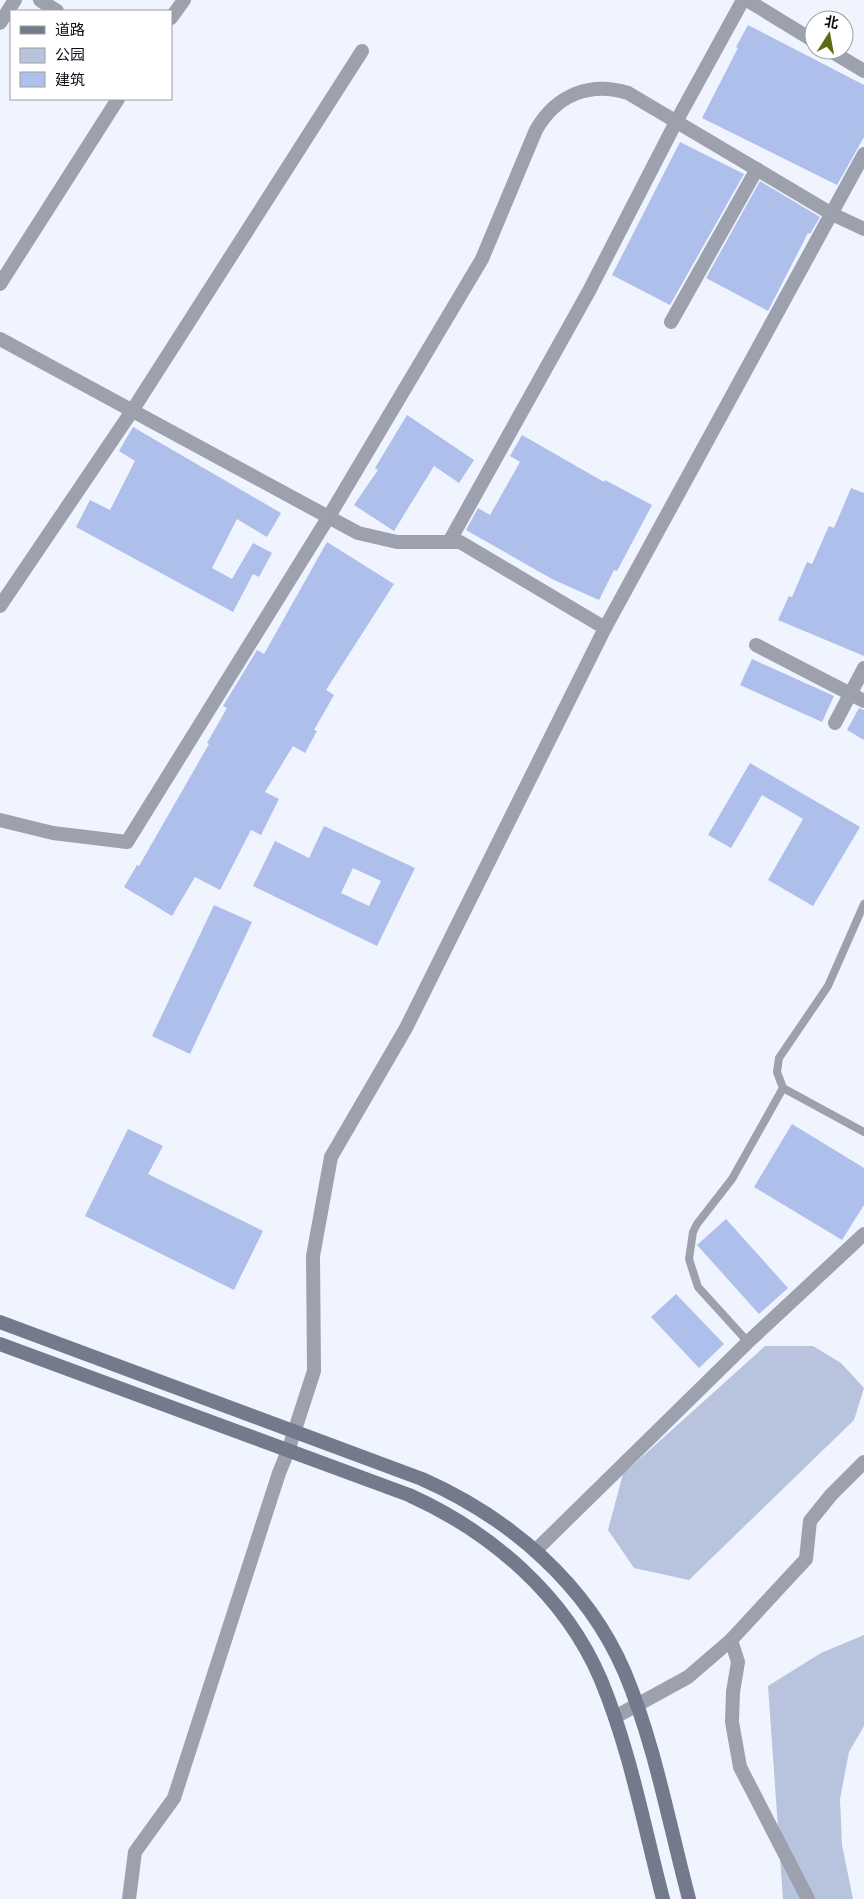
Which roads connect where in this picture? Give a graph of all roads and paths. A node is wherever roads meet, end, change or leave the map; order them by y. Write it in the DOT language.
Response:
graph roads {
  1 [pos="15,0"];
  2 [pos="40,0"];
  3 [pos="184,0"];
  4 [pos="743,0"];
  5 [pos="747,0"];
  6 [pos="55,10"];
  7 [pos="172,17"];
  8 [pos="0,23"];
  9 [pos="804,35"];
  10 [pos="362,51"];
  11 [pos="846,60"];
  12 [pos="864,71"];
  13 [pos="117,100"];
  14 [pos="676,122"];
  15 [pos="864,154"];
  16 [pos="757,169"];
  17 [pos="832,214"];
  18 [pos="864,229"];
  19 [pos="0,284"];
  20 [pos="671,322"];
  21 [pos="0,339"];
  22 [pos="132,411"];
  23 [pos="328,518"];
  24 [pos="450,542"];
  25 [pos="0,606"];
  26 [pos="605,628"];
  27 [pos="756,645"];
  28 [pos="864,668"];
  29 [pos="850,693"];
  30 [pos="864,701"];
  31 [pos="834,723"];
  32 [pos="0,820"];
  33 [pos="864,904"];
  34 [pos="783,1088"];
  35 [pos="864,1132"];
  36 [pos="863,1236"];
  37 [pos="0,1322"];
  38 [pos="748,1342"];
  39 [pos="0,1344"];
  40 [pos="295,1431"];
  41 [pos="288,1451"];
  42 [pos="864,1462"];
  43 [pos="536,1550"];
  44 [pos="732,1640"];
  45 [pos="636,1704"];
  46 [pos="614,1717"];
  47 [pos="129,1899"];
  48 [pos="663,1899"];
  49 [pos="689,1899"];
  50 [pos="808,1899"];
  1 -- 8 [label="street"];
  2 -- 6 [label="street"];
  3 -- 7 [label="street"];
  4 -- 14 [label="street"];
  5 -- 9 [label="street"];
  10 -- 22 [label="street"];
  11 -- 12 [label="street"];
  13 -- 19 [label="street"];
  14 -- 16 [label="street"];
  14 -- 23 [label="street"];
  14 -- 24 [label="street"];
  15 -- 17 [label="street"];
  16 -- 17 [label="street"];
  16 -- 20 [label="street"];
  17 -- 18 [label="street"];
  17 -- 26 [label="street"];
  21 -- 22 [label="street"];
  22 -- 23 [label="street"];
  22 -- 25 [label="street"];
  23 -- 24 [label="street"];
  23 -- 32 [label="street"];
  24 -- 26 [label="street"];
  26 -- 40 [label="street"];
  27 -- 29 [label="street"];
  28 -- 29 [label="street"];
  29 -- 30 [label="street"];
  29 -- 31 [label="street"];
  33 -- 34 [label="lane"];
  34 -- 35 [label="lane"];
  34 -- 38 [label="lane"];
  36 -- 38 [label="street"];
  37 -- 40 [label="main road"];
  38 -- 43 [label="street"];
  39 -- 41 [label="main road"];
  40 -- 41 [label="street"];
  40 -- 43 [label="main road"];
  41 -- 46 [label="main road"];
  41 -- 47 [label="street"];
  42 -- 44 [label="street"];
  43 -- 45 [label="main road"];
  44 -- 45 [label="street"];
  44 -- 50 [label="street"];
  45 -- 46 [label="street"];
  45 -- 49 [label="main road"];
  46 -- 48 [label="main road"];
}
